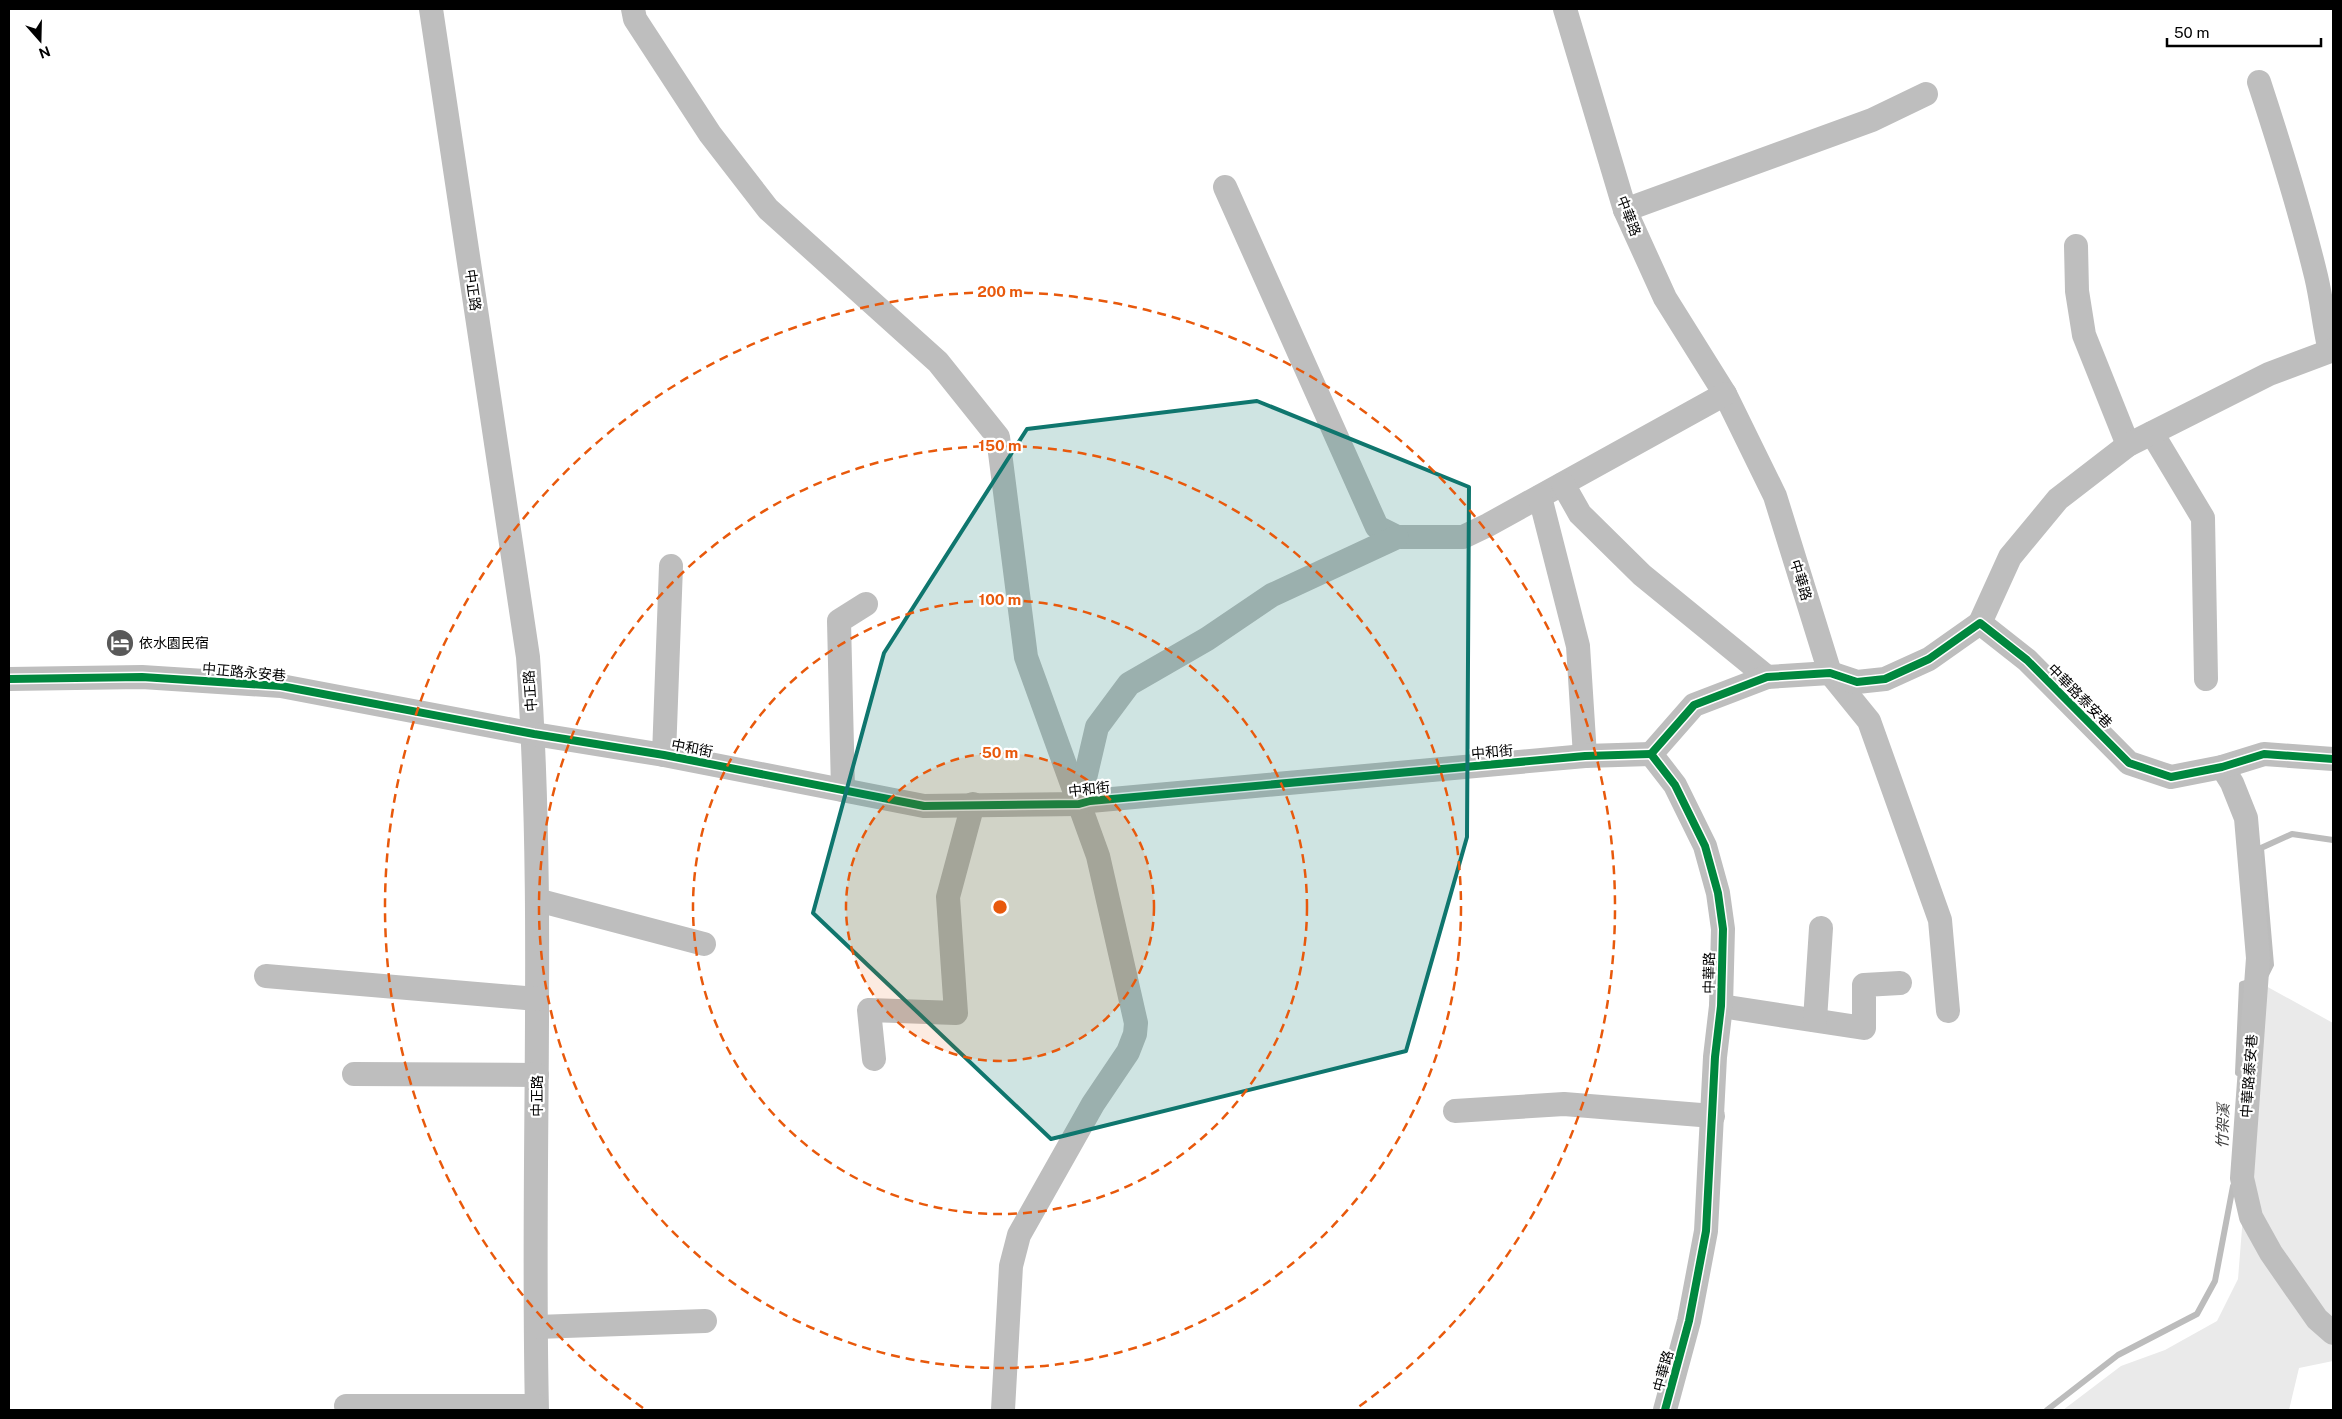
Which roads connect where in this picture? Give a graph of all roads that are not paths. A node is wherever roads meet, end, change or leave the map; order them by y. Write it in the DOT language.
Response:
graph roads {
  1 [pos="431,9"];
  2 [pos="633,9"];
  3 [pos="1565,9"];
  4 [pos="2259,82"];
  5 [pos="1926,94"];
  6 [pos="1225,187"];
  7 [pos="1625,210"];
  8 [pos="2076,246"];
  9 [pos="2332,351"];
  10 [pos="1725,394"];
  11 [pos="2152,433"];
  12 [pos="2128,445"];
  13 [pos="1563,484"];
  14 [pos="1540,497"];
  15 [pos="1397,537"];
  16 [pos="670,566"];
  17 [pos="866,604"];
  18 [pos="1980,623"];
  19 [pos="1830,673"];
  20 [pos="1767,678"];
  21 [pos="9,679"];
  22 [pos="2206,679"];
  23 [pos="534,734"];
  24 [pos="1651,754"];
  25 [pos="664,755"];
  26 [pos="1585,756"];
  27 [pos="2333,759"];
  28 [pos="2222,767"];
  29 [pos="843,790"];
  30 [pos="973,804"];
  31 [pos="1080,804"];
  32 [pos="537,900"];
  33 [pos="1821,928"];
  34 [pos="704,944"];
  35 [pos="266,976"];
  36 [pos="1900,983"];
  37 [pos="537,999"];
  38 [pos="1721,1006"];
  39 [pos="1948,1011"];
  40 [pos="1815,1020"];
  41 [pos="874,1059"];
  42 [pos="354,1074"];
  43 [pos="537,1075"];
  44 [pos="1455,1111"];
  45 [pos="1713,1116"];
  46 [pos="705,1321"];
  47 [pos="537,1326"];
  48 [pos="2333,1333"];
  49 [pos="346,1406"];
  50 [pos="536,1408"];
  51 [pos="1003,1410"];
  52 [pos="1665,1410"];
  1 -- 23 [label="street, 中正路"];
  2 -- 31 [label="street"];
  3 -- 7 [label="street, 中華路"];
  4 -- 9 [label="street"];
  5 -- 7 [label="street"];
  6 -- 15 [label="street"];
  7 -- 10 [label="street, 中華路"];
  8 -- 12 [label="street"];
  9 -- 11 [label="street"];
  10 -- 13 [label="street"];
  10 -- 19 [label="street, 中華路"];
  11 -- 12 [label="street"];
  11 -- 22 [label="street"];
  12 -- 18 [label="street"];
  13 -- 14 [label="street"];
  13 -- 20 [label="street"];
  14 -- 15 [label="street"];
  14 -- 26 [label="street"];
  15 -- 31 [label="street"];
  16 -- 25 [label="street"];
  17 -- 29 [label="street"];
  18 -- 19 [label="street"];
  18 -- 28 [label="street, 中華路泰安巷"];
  19 -- 20 [label="street"];
  19 -- 39 [label="street"];
  20 -- 24 [label="street"];
  21 -- 23 [label="street, 中正路永安巷"];
  23 -- 25 [label="street, 中和街"];
  23 -- 32 [label="street, 中正路"];
  24 -- 26 [label="street, 中和街"];
  24 -- 38 [label="street, 中華路"];
  25 -- 29 [label="street, 中和街"];
  26 -- 31 [label="street, 中和街"];
  27 -- 28 [label="street, 中華路泰安巷"];
  28 -- 48 [label="street, 中華路泰安巷"];
  29 -- 30 [label="street, 中和街"];
  30 -- 31 [label="street, 中和街"];
  30 -- 41 [label="street"];
  31 -- 51 [label="street"];
  32 -- 34 [label="street"];
  32 -- 37 [label="street, 中正路"];
  33 -- 40 [label="street"];
  35 -- 37 [label="street"];
  36 -- 40 [label="street"];
  37 -- 43 [label="street, 中正路"];
  38 -- 40 [label="street"];
  38 -- 45 [label="street, 中華路"];
  42 -- 43 [label="street"];
  43 -- 47 [label="street, 中正路"];
  44 -- 45 [label="street"];
  45 -- 52 [label="street, 中華路"];
  46 -- 47 [label="street"];
  47 -- 50 [label="street, 中正路"];
  49 -- 50 [label="street"];
}
